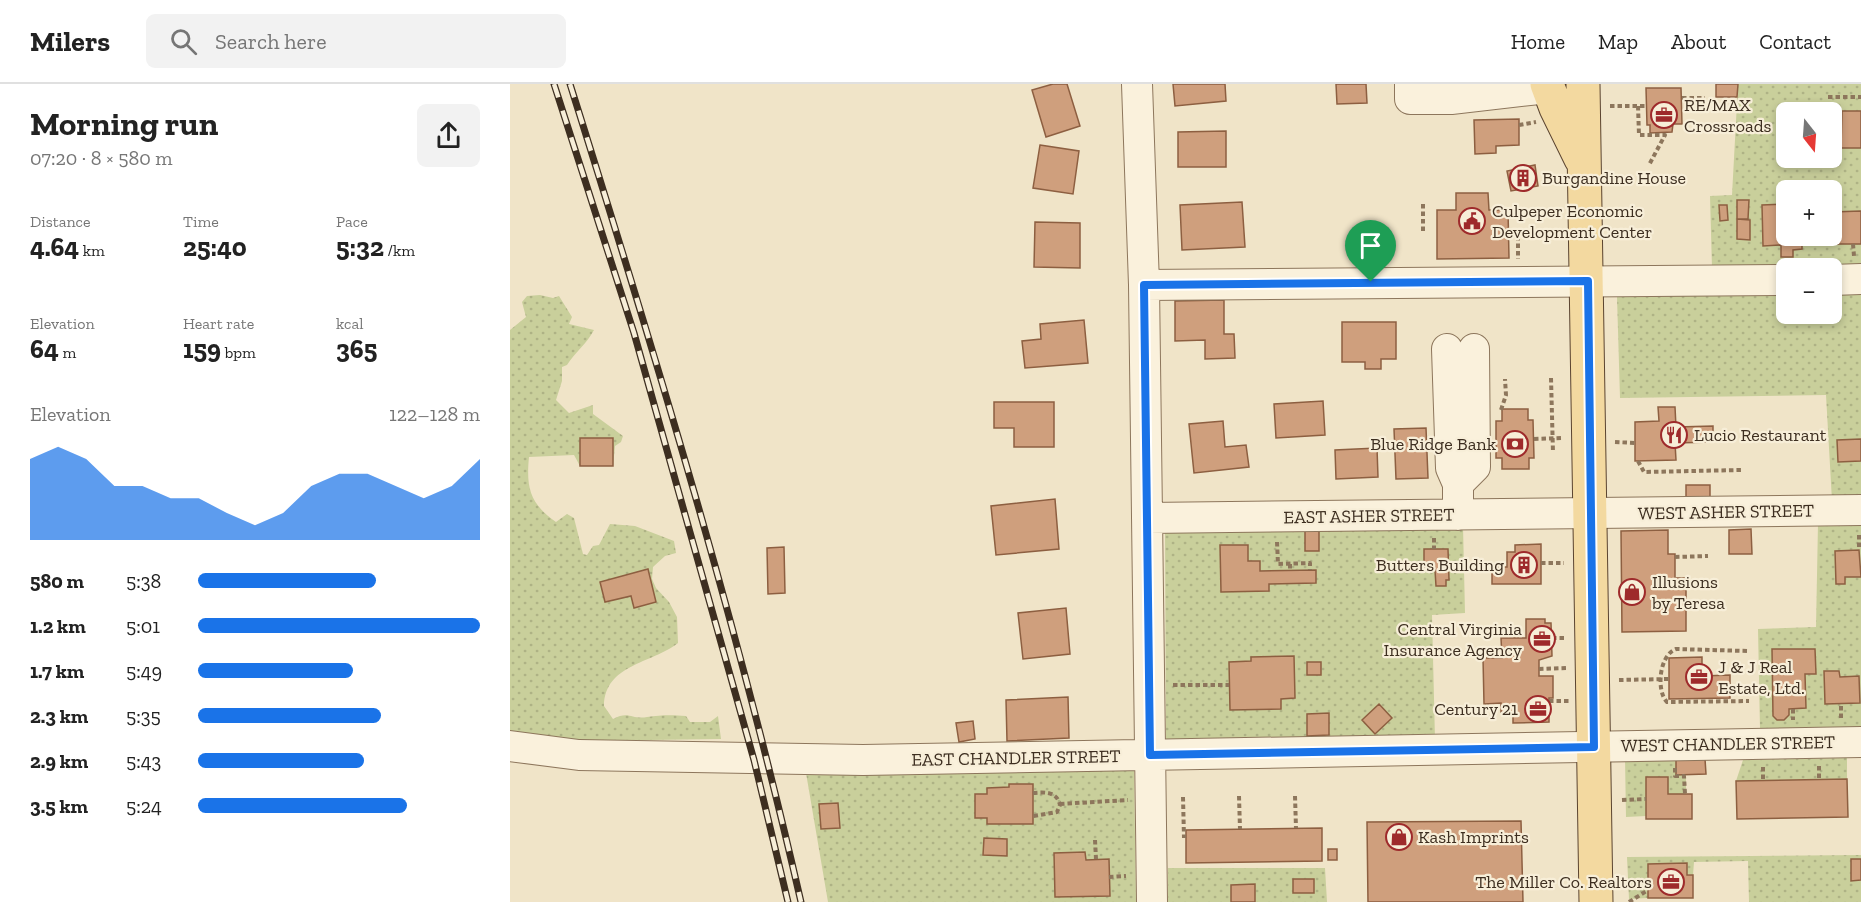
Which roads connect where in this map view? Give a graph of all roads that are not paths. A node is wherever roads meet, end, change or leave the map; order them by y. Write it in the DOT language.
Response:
graph roads {
  1 [pos="1137,84"];
  2 [pos="1410,84"];
  3 [pos="1583,84"];
  4 [pos="1548,86"];
  5 [pos="1584,165"];
  6 [pos="1861,279"];
  7 [pos="1776,280"];
  8 [pos="1842,280"];
  9 [pos="1588,281"];
  10 [pos="1144,285"];
  11 [pos="1460,349"];
  12 [pos="1861,510"];
  13 [pos="1591,513"];
  14 [pos="1458,515"];
  15 [pos="1147,518"];
  16 [pos="1861,742"];
  17 [pos="510,746"];
  18 [pos="1594,747"];
  19 [pos="1150,755"];
  20 [pos="1152,902"];
  21 [pos="1596,902"];
  1 -- 10 [label="street"];
  2 -- 4 [label="street"];
  3 -- 5 [label="main road"];
  4 -- 5 [label="main road"];
  5 -- 9 [label="main road"];
  6 -- 8 [label="street"];
  7 -- 9 [label="street"];
  9 -- 10 [label="street"];
  9 -- 13 [label="main road"];
  10 -- 15 [label="street"];
  11 -- 14 [label="street"];
  12 -- 13 [label="street, WEST ASHER STREET"];
  13 -- 14 [label="street, EAST ASHER STREET"];
  13 -- 18 [label="main road"];
  14 -- 15 [label="street, EAST ASHER STREET"];
  15 -- 19 [label="street"];
  16 -- 18 [label="street, WEST CHANDLER STREET"];
  17 -- 19 [label="street, EAST CHANDLER STREET"];
  18 -- 19 [label="street, EAST CHANDLER STREET"];
  18 -- 21 [label="main road"];
  19 -- 20 [label="street"];
}
